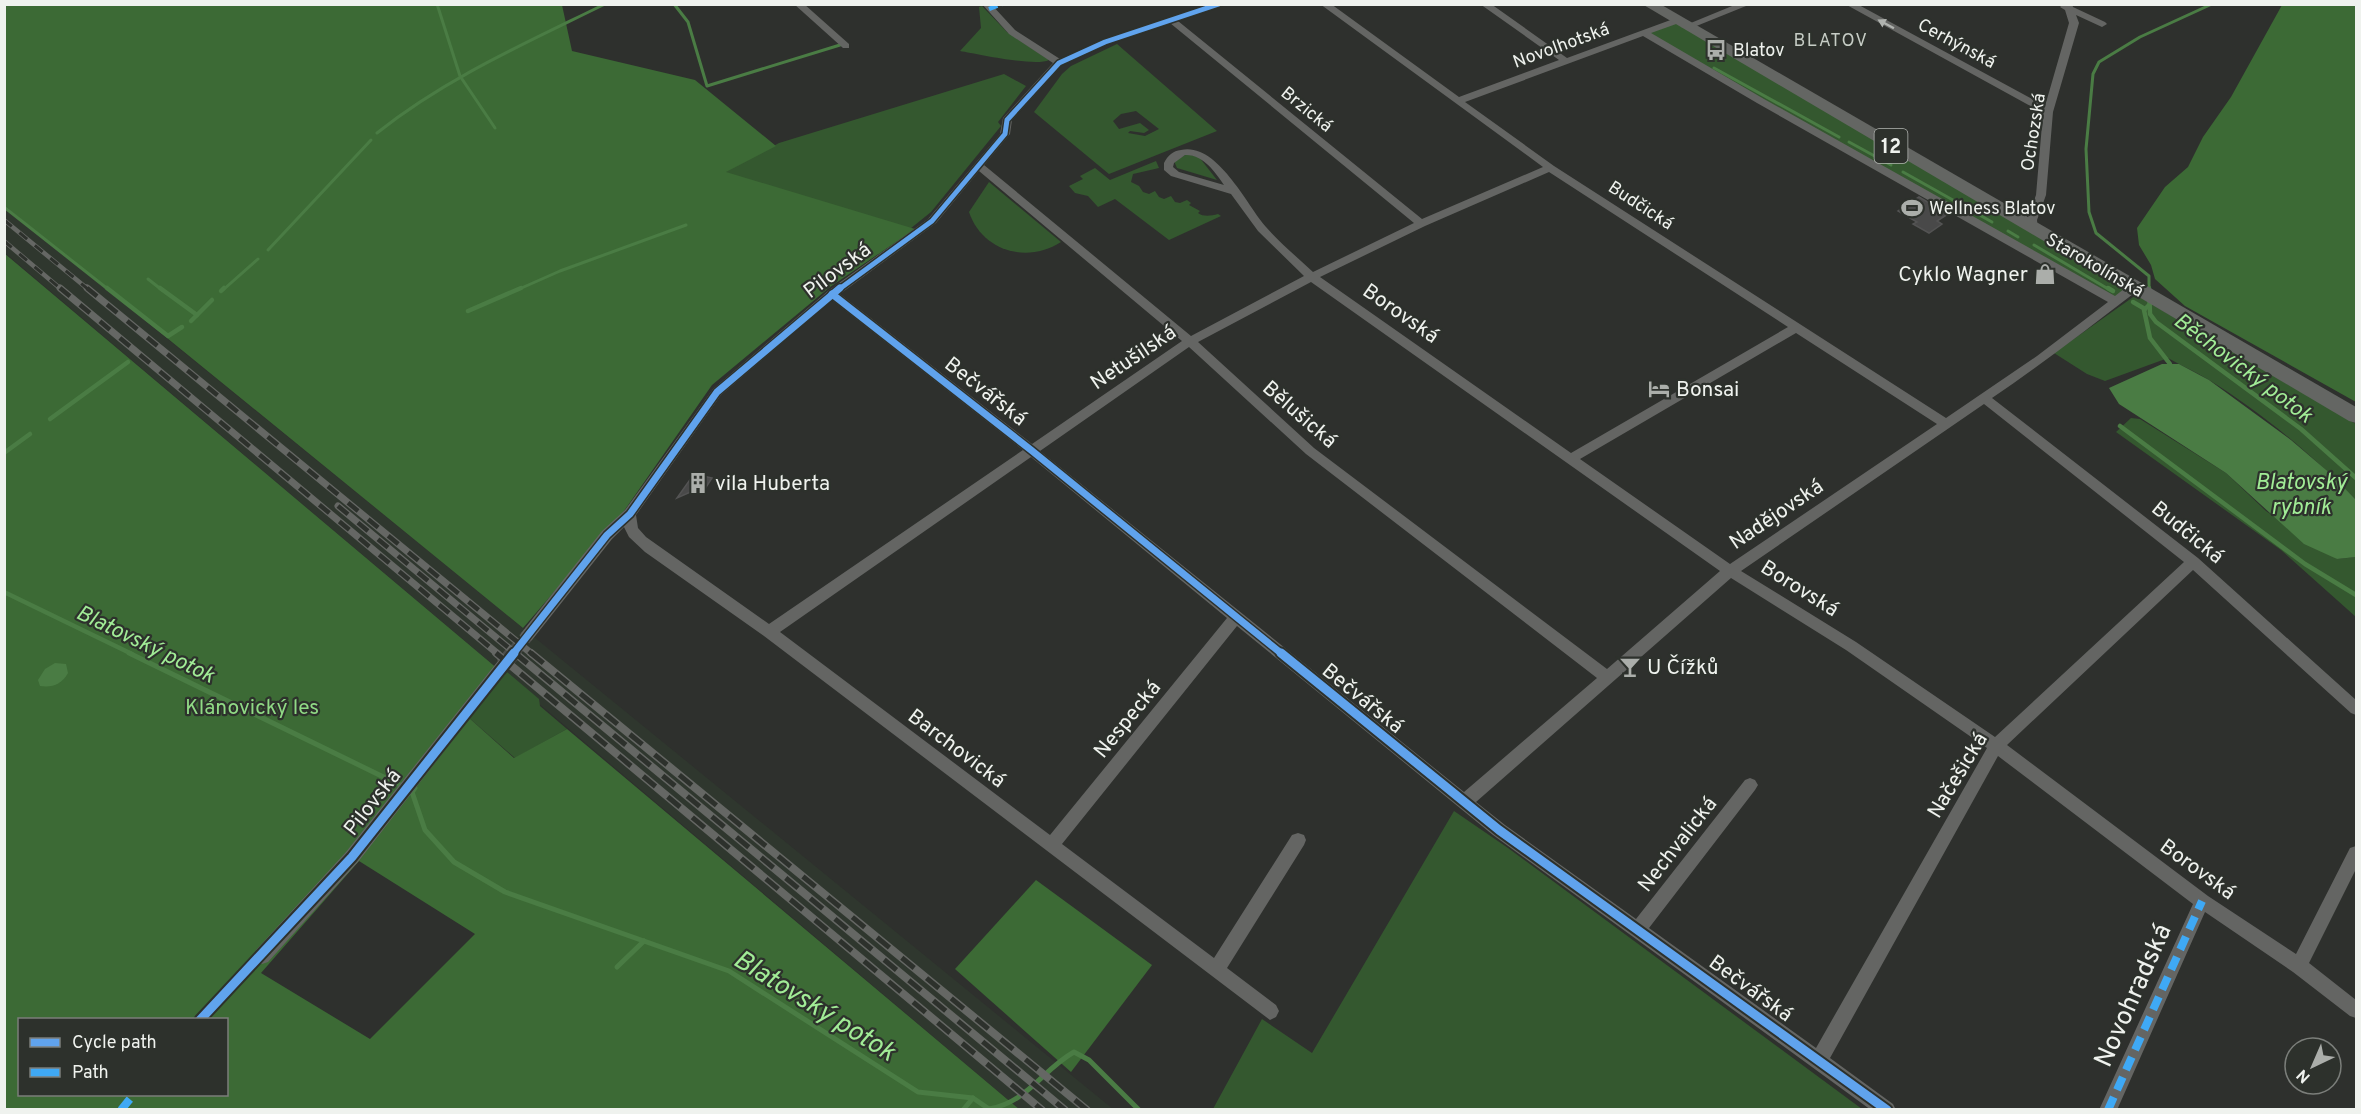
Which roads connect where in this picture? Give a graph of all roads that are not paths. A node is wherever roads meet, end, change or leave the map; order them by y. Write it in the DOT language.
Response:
graph roads {
  1 [pos="798,4"];
  2 [pos="1002,4"];
  3 [pos="1219,4"];
  4 [pos="1324,4"];
  5 [pos="1484,4"];
  6 [pos="1649,4"];
  7 [pos="1747,4"];
  8 [pos="1849,4"];
  9 [pos="2065,6"];
  10 [pos="988,7"];
  11 [pos="1172,20"];
  12 [pos="1681,24"];
  13 [pos="2102,24"];
  14 [pos="1643,32"];
  15 [pos="846,46"];
  16 [pos="1566,61"];
  17 [pos="1059,63"];
  18 [pos="1457,101"];
  19 [pos="2048,112"];
  20 [pos="979,166"];
  21 [pos="1550,168"];
  22 [pos="1233,191"];
  23 [pos="1421,224"];
  24 [pos="2034,230"];
  25 [pos="1312,278"];
  26 [pos="2133,288"];
  27 [pos="832,294"];
  28 [pos="2117,302"];
  29 [pos="1797,327"];
  30 [pos="1190,342"];
  31 [pos="1984,398"];
  32 [pos="2356,416"];
  33 [pos="1946,424"];
  34 [pos="1031,450"];
  35 [pos="1570,459"];
  36 [pos="630,514"];
  37 [pos="2193,562"];
  38 [pos="1730,571"];
  39 [pos="1236,617"];
  40 [pos="769,632"];
  41 [pos="527,636"];
  42 [pos="503,665"];
  43 [pos="1606,677"];
  44 [pos="2356,709"];
  45 [pos="1996,746"];
  46 [pos="1750,785"];
  47 [pos="1464,802"];
  48 [pos="1298,840"];
  49 [pos="1051,846"];
  50 [pos="2356,853"];
  51 [pos="2202,901"];
  52 [pos="1638,929"];
  53 [pos="262,956"];
  54 [pos="2299,966"];
  55 [pos="1217,969"];
  56 [pos="2356,1010"];
  57 [pos="1270,1011"];
  58 [pos="1820,1059"];
  59 [pos="1887,1110"];
  60 [pos="2108,1110"];
  1 -- 15 [label="street"];
  2 -- 10 [label="street"];
  3 -- 11 [label="street, Pilovská"];
  4 -- 18 [label="street, Budčická"];
  5 -- 16 [label="street"];
  6 -- 12 [label="main road, Starokolínská / 12"];
  7 -- 12 [label="street, Novolhotská"];
  19 -- 8 [label="street, Cerhýnská, one-way"];
  9 -- 13 [label="street"];
  9 -- 19 [label="street, Ochozská"];
  10 -- 17 [label="street"];
  11 -- 17 [label="street, Pilovská"];
  11 -- 23 [label="street, Brzická"];
  12 -- 14 [label="street, Novolhotská"];
  12 -- 24 [label="main road, Starokolínská / 12"];
  14 -- 16 [label="street, Novolhotská"];
  14 -- 28 [label="street, Starokolínská"];
  16 -- 18 [label="street, Novolhotská"];
  17 -- 20 [label="street, Pilovská"];
  18 -- 21 [label="street, Budčická"];
  19 -- 24 [label="street, Ochozská"];
  20 -- 27 [label="street, Pilovská"];
  20 -- 30 [label="street, Bělušická"];
  21 -- 23 [label="street, Netušilská"];
  21 -- 29 [label="street, Budčická"];
  22 -- 22 [label="street, Borovská"];
  22 -- 25 [label="street, Borovská"];
  23 -- 25 [label="street, Netušilská"];
  24 -- 26 [label="main road, Starokolínská / 12"];
  25 -- 30 [label="street, Netušilská"];
  25 -- 35 [label="street, Borovská"];
  26 -- 28 [label="street, Nadějovská"];
  26 -- 32 [label="main road, Starokolínská / 12"];
  27 -- 34 [label="street, Bečvářská"];
  27 -- 36 [label="street, Pilovská"];
  28 -- 31 [label="street, Nadějovská"];
  29 -- 33 [label="street, Budčická"];
  29 -- 35 [label="street"];
  30 -- 34 [label="street, Netušilská"];
  30 -- 43 [label="street, Bělušická"];
  31 -- 33 [label="street, Nadějovská"];
  31 -- 37 [label="street, Budčická"];
  33 -- 38 [label="street, Nadějovská"];
  34 -- 39 [label="street, Bečvářská"];
  34 -- 40 [label="street, Netušilská"];
  35 -- 38 [label="street, Borovská"];
  36 -- 40 [label="street, Barchovická"];
  36 -- 41 [label="street, Pilovská"];
  37 -- 44 [label="street, Budčická"];
  37 -- 45 [label="street, Načešická"];
  38 -- 43 [label="street, Nadějovská"];
  38 -- 45 [label="street, Borovská"];
  39 -- 47 [label="street, Bečvářská"];
  39 -- 49 [label="street, Nespecká"];
  40 -- 49 [label="street, Barchovická"];
  42 -- 53 [label="street, Pilovská"];
  43 -- 47 [label="street, Nadějovská"];
  45 -- 51 [label="street, Borovská"];
  45 -- 58 [label="street, Načešická"];
  46 -- 52 [label="street, Nechvalická"];
  47 -- 52 [label="street, Bečvářská"];
  48 -- 55 [label="street"];
  49 -- 55 [label="street, Barchovická"];
  50 -- 54 [label="street"];
  51 -- 54 [label="street, Borovská"];
  51 -- 60 [label="street, Novohradská"];
  52 -- 58 [label="street, Bečvářská"];
  54 -- 56 [label="street, Borovská"];
  55 -- 57 [label="street, Barchovická"];
  58 -- 59 [label="street, Bečvářská"];
}
